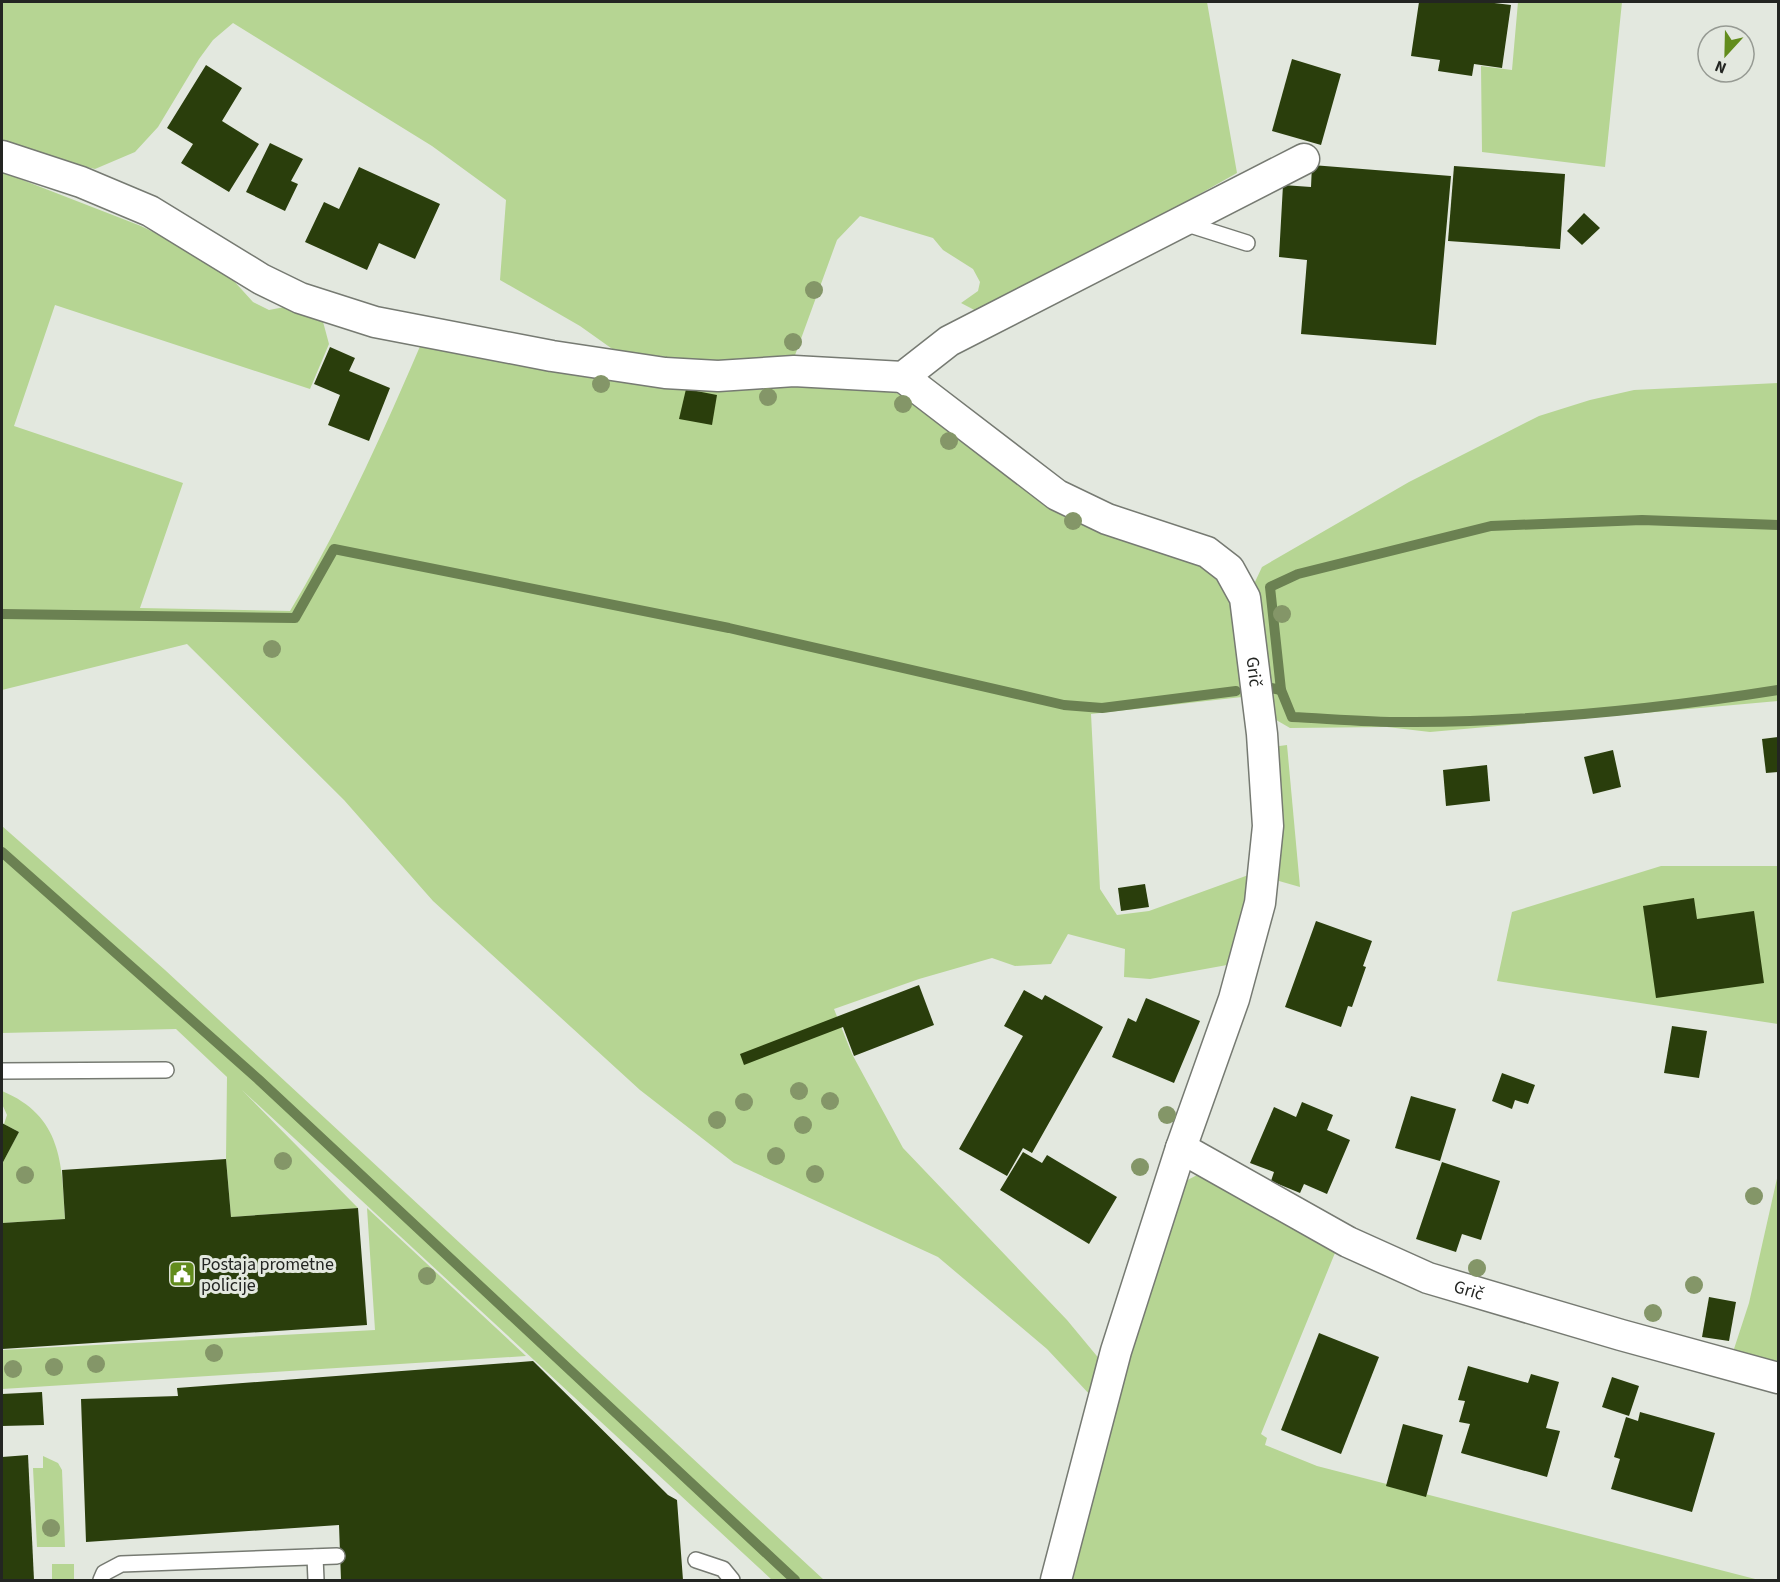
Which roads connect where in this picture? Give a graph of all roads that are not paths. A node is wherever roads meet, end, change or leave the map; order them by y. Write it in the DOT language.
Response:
graph roads {
  1 [pos="2,156"];
  2 [pos="1304,159"];
  3 [pos="1181,222"];
  4 [pos="1247,243"];
  5 [pos="903,377"];
  6 [pos="166,1070"];
  7 [pos="2,1071"];
  8 [pos="1181,1148"];
  9 [pos="1779,1378"];
  10 [pos="337,1556"];
  11 [pos="315,1557"];
  12 [pos="696,1560"];
  13 [pos="101,1581"];
  14 [pos="316,1581"];
  15 [pos="732,1581"];
  16 [pos="1056,1581"];
  1 -- 5 [label="street"];
  2 -- 3 [label="street"];
  3 -- 4 [label="lane"];
  3 -- 5 [label="street"];
  5 -- 8 [label="street, Grič"];
  6 -- 7 [label="lane"];
  8 -- 9 [label="street, Grič"];
  8 -- 16 [label="street, Grič"];
  10 -- 11 [label="lane"];
  11 -- 13 [label="lane"];
  11 -- 14 [label="lane"];
  12 -- 15 [label="lane"];
}
